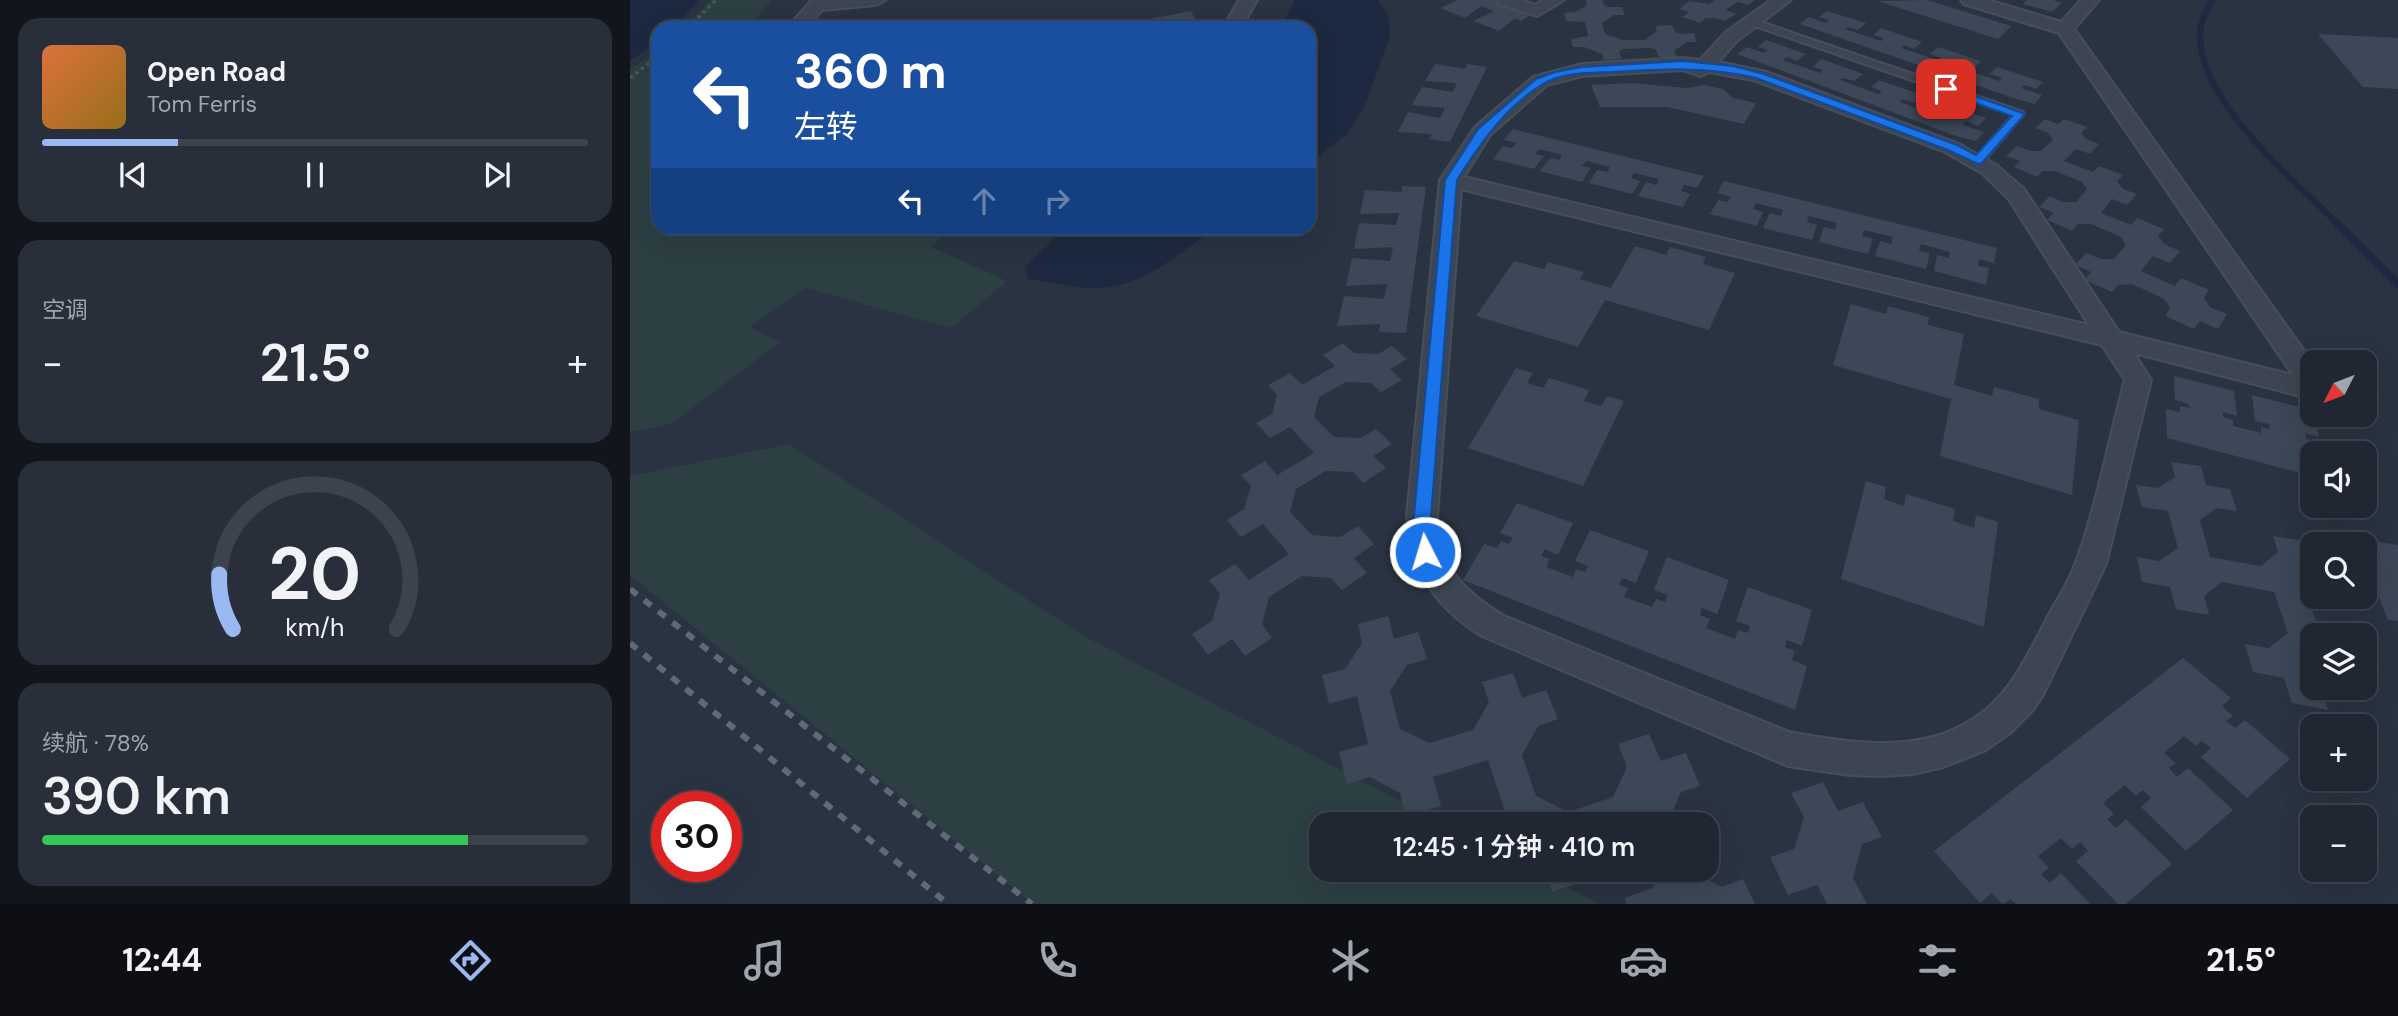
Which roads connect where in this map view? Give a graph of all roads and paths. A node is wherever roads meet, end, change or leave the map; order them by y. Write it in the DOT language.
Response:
graph roads {
  1 [pos="716,0"];
  2 [pos="876,0"];
  3 [pos="1248,0"];
  4 [pos="1506,0"];
  5 [pos="1555,0"];
  6 [pos="1782,0"];
  7 [pos="1970,0"];
  8 [pos="2091,0"];
  9 [pos="818,3"];
  10 [pos="695,21"];
  11 [pos="802,21"];
  12 [pos="1236,21"];
  13 [pos="1752,22"];
  14 [pos="2065,29"];
  15 [pos="651,62"];
  16 [pos="1703,68"];
  17 [pos="630,78"];
  18 [pos="1978,161"];
  19 [pos="1451,180"];
  20 [pos="2113,338"];
  21 [pos="2300,365"];
  22 [pos="2300,386"];
  1 -- 10 [label="path"];
  2 -- 9 [label="street"];
  3 -- 12 [label="street"];
  4 -- 5 [label="street"];
  6 -- 13 [label="street"];
  7 -- 14 [label="street"];
  8 -- 14 [label="street"];
  9 -- 11 [label="street"];
  13 -- 16 [label="street"];
  13 -- 18 [label="lane"];
  14 -- 21 [label="street"];
  15 -- 17 [label="path"];
  16 -- 18 [label="street"];
  16 -- 19 [label="street"];
  18 -- 20 [label="street"];
  19 -- 20 [label="street"];
  19 -- 20 [label="street"];
  20 -- 22 [label="street"];
}
